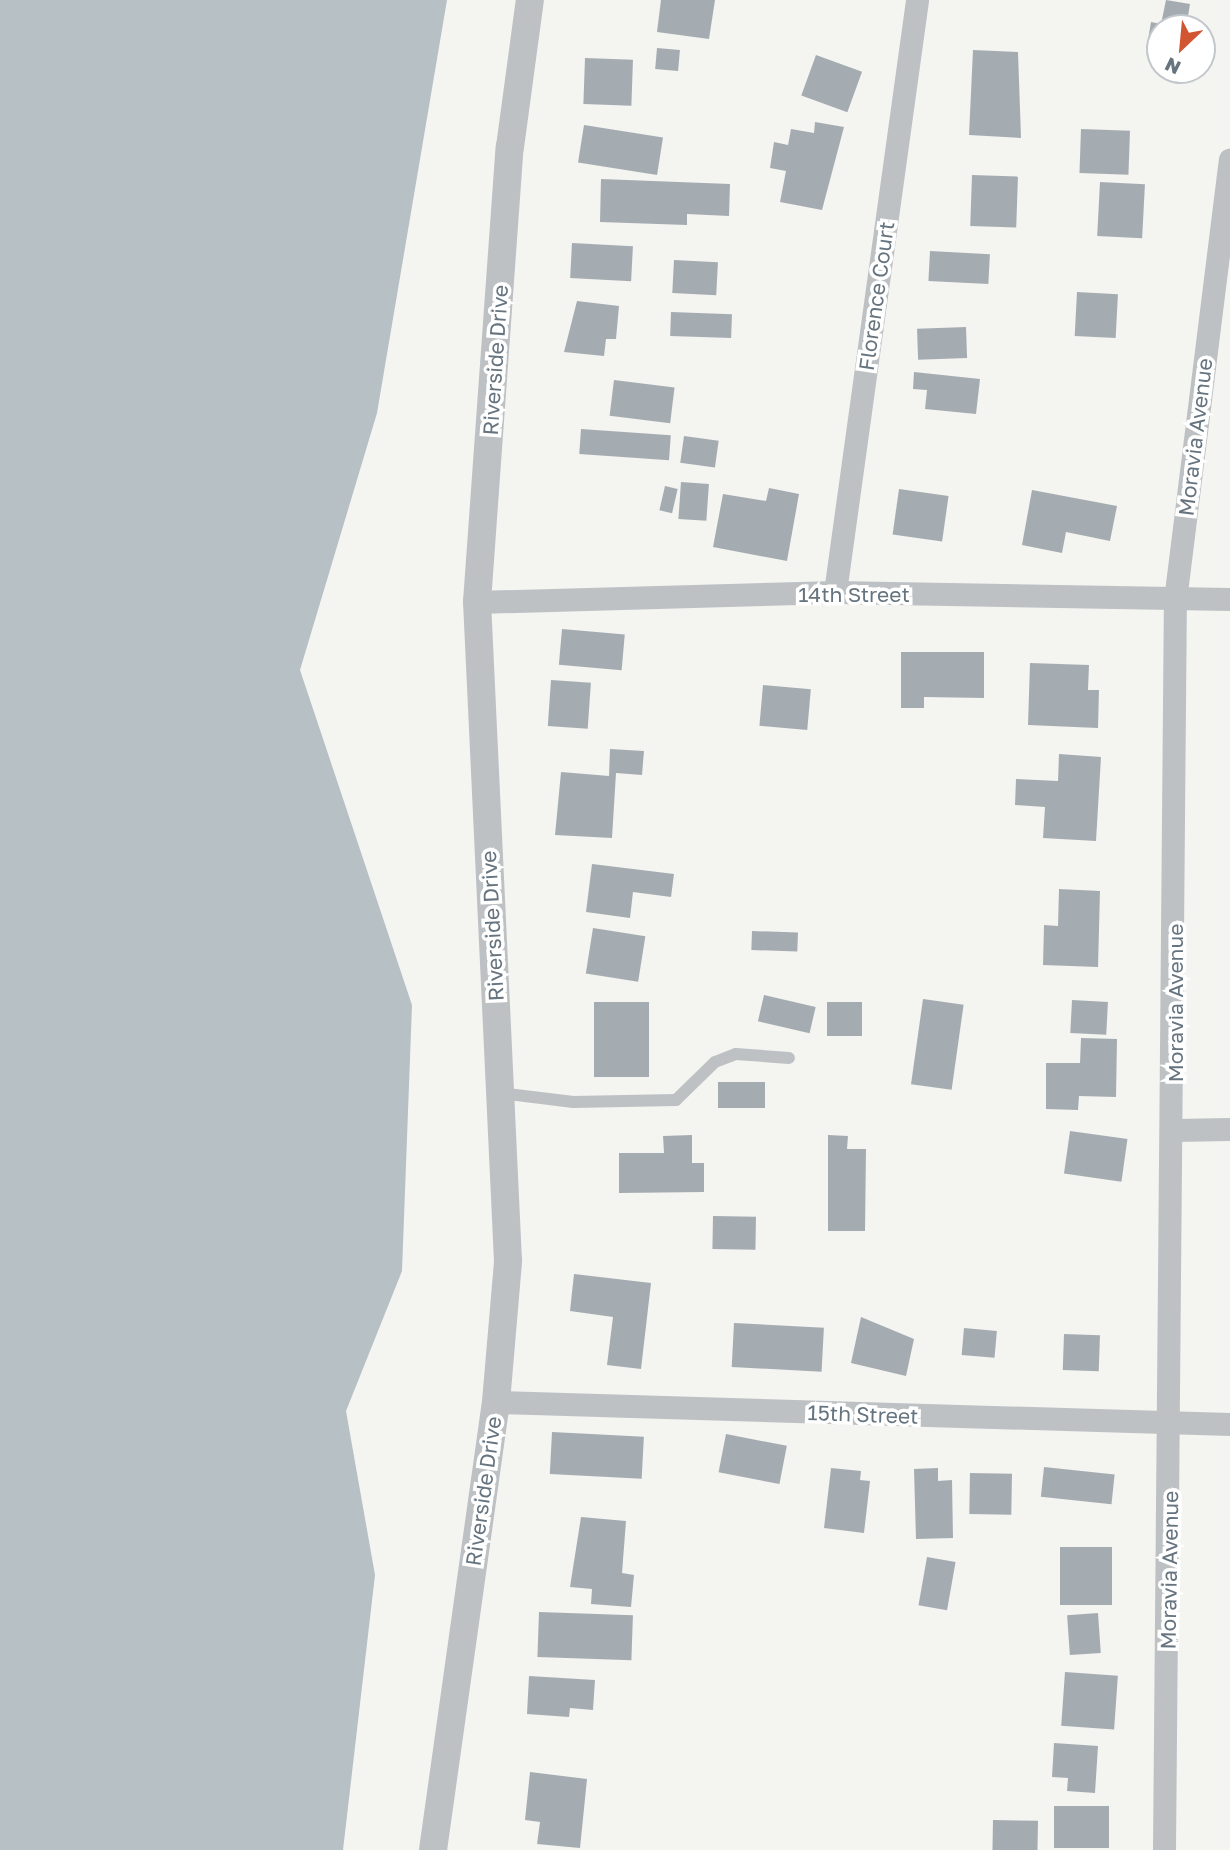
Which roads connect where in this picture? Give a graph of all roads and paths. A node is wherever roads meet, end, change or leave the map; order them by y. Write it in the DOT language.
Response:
graph roads {
  1 [pos="530,0"];
  2 [pos="917,0"];
  3 [pos="1230,159"];
  4 [pos="835,592"];
  5 [pos="1175,600"];
  6 [pos="1230,600"];
  7 [pos="477,603"];
  8 [pos="789,1058"];
  9 [pos="500,1093"];
  10 [pos="1230,1129"];
  11 [pos="1175,1130"];
  12 [pos="496,1402"];
  13 [pos="1230,1423"];
  14 [pos="1171,1424"];
  15 [pos="433,1850"];
  16 [pos="1164,1850"];
  1 -- 7 [label="street, Riverside Drive"];
  2 -- 4 [label="street, Florence Court"];
  3 -- 5 [label="street, Moravia Avenue"];
  4 -- 5 [label="street, 14th Street"];
  4 -- 7 [label="street, 14th Street"];
  5 -- 6 [label="street, 14th Street"];
  5 -- 11 [label="street, Moravia Avenue"];
  7 -- 9 [label="street, Riverside Drive"];
  8 -- 9 [label="lane"];
  9 -- 12 [label="street, Riverside Drive"];
  10 -- 11 [label="street"];
  11 -- 14 [label="street, Moravia Avenue"];
  12 -- 14 [label="street, 15th Street"];
  12 -- 15 [label="street, Riverside Drive"];
  13 -- 14 [label="street, 15th Street"];
  14 -- 16 [label="street, Moravia Avenue"];
}
